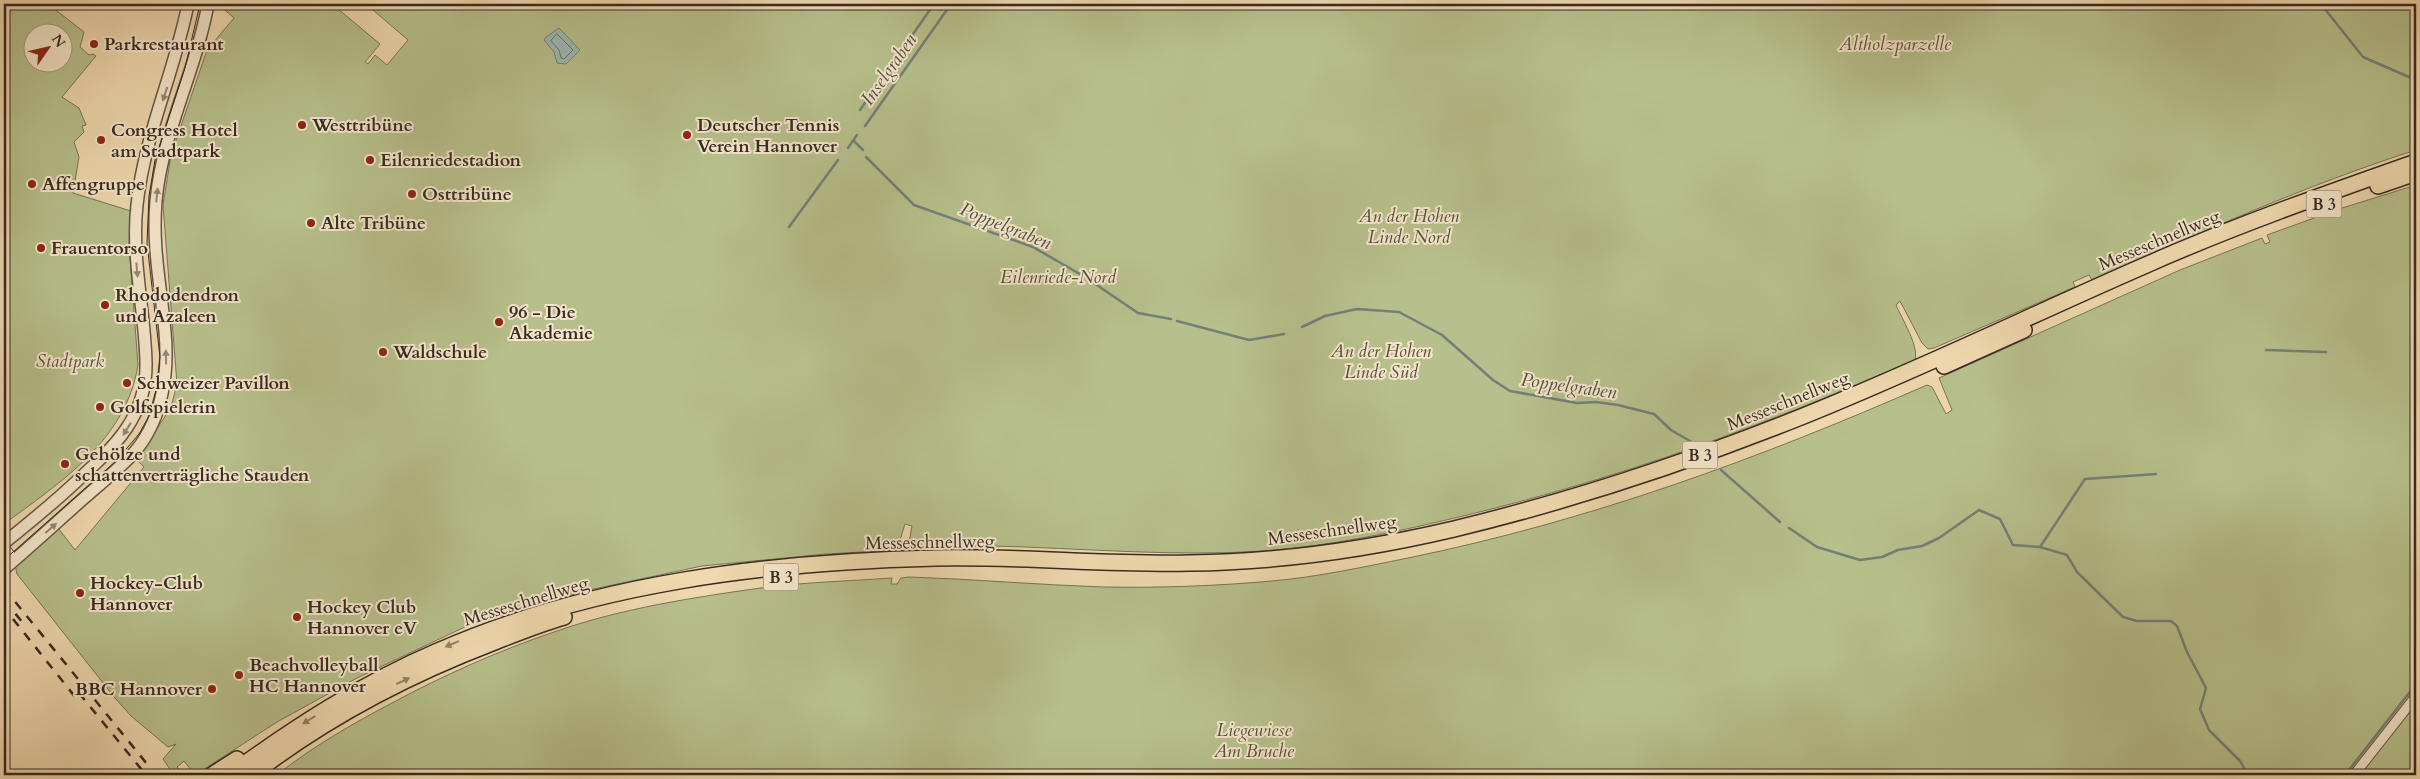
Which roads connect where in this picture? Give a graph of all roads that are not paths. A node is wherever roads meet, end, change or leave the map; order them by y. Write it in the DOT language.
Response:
graph roads {
  1 [pos="188,4"];
  2 [pos="208,4"];
  3 [pos="2416,162"];
  4 [pos="2416,173"];
  5 [pos="4,543"];
  6 [pos="4,547"];
  7 [pos="14,560"];
  8 [pos="4,569"];
  9 [pos="2416,696"];
  10 [pos="316,731"];
  11 [pos="268,746"];
  12 [pos="212,775"];
  13 [pos="230,775"];
  14 [pos="252,775"];
  15 [pos="264,775"];
  16 [pos="2354,775"];
  1 -- 5 [label="street, one-way"];
  7 -- 2 [label="street, one-way"];
  3 -- 11 [label="highway, Messeschnellweg / B 3, one-way"];
  10 -- 4 [label="highway, Messeschnellweg / B 3, one-way"];
  6 -- 7 [label="street"];
  7 -- 8 [label="street"];
  9 -- 16 [label="street"];
  10 -- 14 [label="highway, Messeschnellweg / B 3"];
  10 -- 15 [label="highway"];
  11 -- 12 [label="highway"];
  11 -- 13 [label="highway, Messeschnellweg / B 3"];
}
